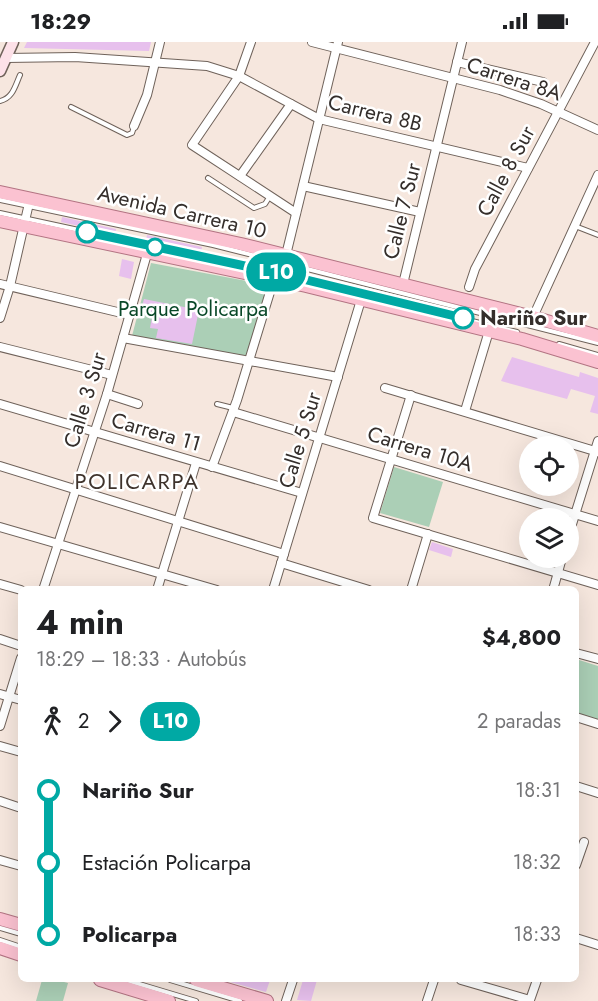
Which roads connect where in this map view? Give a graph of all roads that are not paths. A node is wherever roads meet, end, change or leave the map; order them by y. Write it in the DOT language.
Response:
graph roads {
  1 [pos="13,42"];
  2 [pos="160,42"];
  3 [pos="251,42"];
  4 [pos="312,42"];
  5 [pos="462,42"];
  6 [pos="595,42"];
  7 [pos="337,45"];
  8 [pos="6,58"];
  9 [pos="156,62"];
  10 [pos="457,62"];
  11 [pos="0,71"];
  12 [pos="20,75"];
  13 [pos="239,76"];
  14 [pos="453,78"];
  15 [pos="543,82"];
  16 [pos="0,101"];
  17 [pos="291,104"];
  18 [pos="71,107"];
  19 [pos="558,111"];
  20 [pos="319,119"];
  21 [pos="134,126"];
  22 [pos="598,130"];
  23 [pos="436,146"];
  24 [pos="528,168"];
  25 [pos="598,175"];
  26 [pos="240,176"];
  27 [pos="208,178"];
  28 [pos="596,184"];
  29 [pos="303,186"];
  30 [pos="0,192"];
  31 [pos="270,196"];
  32 [pos="0,200"];
  33 [pos="29,202"];
  34 [pos="420,212"];
  35 [pos="0,213"];
  36 [pos="296,213"];
  37 [pos="0,221"];
  38 [pos="24,223"];
  39 [pos="575,226"];
  40 [pos="598,235"];
  41 [pos="147,254"];
  42 [pos="286,255"];
  43 [pos="274,279"];
  44 [pos="0,284"];
  45 [pos="403,284"];
  46 [pos="10,286"];
  47 [pos="469,287"];
  48 [pos="361,300"];
  49 [pos="130,315"];
  50 [pos="533,317"];
  51 [pos="0,318"];
  52 [pos="489,331"];
  53 [pos="598,336"];
  54 [pos="123,338"];
  55 [pos="598,343"];
  56 [pos="0,347"];
  57 [pos="598,355"];
  58 [pos="249,361"];
  59 [pos="598,362"];
  60 [pos="112,375"];
  61 [pos="338,377"];
  62 [pos="385,388"];
  63 [pos="107,394"];
  64 [pos="411,395"];
  65 [pos="0,404"];
  66 [pos="138,404"];
  67 [pos="217,404"];
  68 [pos="233,410"];
  69 [pos="465,411"];
  70 [pos="94,433"];
  71 [pos="319,438"];
  72 [pos="598,441"];
  73 [pos="596,451"];
  74 [pos="391,459"];
  75 [pos="196,463"];
  76 [pos="0,466"];
  77 [pos="212,467"];
  78 [pos="76,490"];
  79 [pos="302,493"];
  80 [pos="556,508"];
  81 [pos="578,508"];
  82 [pos="579,515"];
  83 [pos="178,521"];
  84 [pos="598,521"];
  85 [pos="0,527"];
  86 [pos="428,534"];
  87 [pos="58,544"];
  88 [pos="284,554"];
  89 [pos="281,563"];
  90 [pos="559,568"];
  91 [pos="558,573"];
  92 [pos="162,574"];
  93 [pos="0,584"];
  94 [pos="598,585"];
  95 [pos="45,586"];
  96 [pos="158,586"];
  97 [pos="203,586"];
  98 [pos="274,586"];
  99 [pos="356,586"];
  100 [pos="412,586"];
  101 [pos="554,586"];
  102 [pos="18,589"];
  103 [pos="0,639"];
  104 [pos="18,644"];
  105 [pos="579,654"];
  106 [pos="598,659"];
  107 [pos="18,668"];
  108 [pos="0,694"];
  109 [pos="9,696"];
  110 [pos="18,699"];
  111 [pos="579,718"];
  112 [pos="598,724"];
  113 [pos="0,726"];
  114 [pos="0,746"];
  115 [pos="18,751"];
  116 [pos="579,787"];
  117 [pos="598,793"];
  118 [pos="0,801"];
  119 [pos="18,807"];
  120 [pos="584,842"];
  121 [pos="579,856"];
  122 [pos="0,860"];
  123 [pos="18,865"];
  124 [pos="0,919"];
  125 [pos="18,924"];
  126 [pos="0,928"];
  127 [pos="18,933"];
  128 [pos="579,939"];
  129 [pos="0,940"];
  130 [pos="598,945"];
  131 [pos="18,946"];
  132 [pos="0,948"];
  133 [pos="18,954"];
  134 [pos="107,982"];
  135 [pos="133,982"];
  136 [pos="177,982"];
  137 [pos="203,982"];
  138 [pos="292,982"];
  139 [pos="433,982"];
  140 [pos="468,982"];
  141 [pos="536,982"];
  142 [pos="530,1000"];
  143 [pos="170,1001"];
  144 [pos="196,1001"];
  145 [pos="240,1001"];
  146 [pos="267,1001"];
  147 [pos="286,1001"];
  148 [pos="427,1001"];
  1 -- 8 [label="street"];
  2 -- 9 [label="street"];
  3 -- 13 [label="street"];
  4 -- 7 [label="street, Carrera 8A"];
  5 -- 10 [label="street, Calle 7 Sur"];
  6 -- 19 [label="street, Calle 8 Sur"];
  7 -- 14 [label="street, Carrera 8A"];
  7 -- 20 [label="street"];
  8 -- 9 [label="street, Carrera 8B"];
  8 -- 11 [label="street"];
  9 -- 13 [label="street, Carrera 8B"];
  9 -- 21 [label="street"];
  10 -- 14 [label="street, Calle 7 Sur"];
  10 -- 15 [label="street"];
  12 -- 16 [label="lane"];
  13 -- 17 [label="street, Carrera 8B"];
  13 -- 26 [label="street"];
  14 -- 19 [label="street, Carrera 8A"];
  14 -- 23 [label="street, Calle 7 Sur"];
  17 -- 20 [label="street, Carrera 8B"];
  17 -- 26 [label="street"];
  18 -- 21 [label="lane"];
  19 -- 22 [label="street, Carrera 8A"];
  19 -- 24 [label="street, Calle 8 Sur"];
  20 -- 23 [label="street, Carrera 8B"];
  20 -- 29 [label="street"];
  23 -- 24 [label="street, Carrera 8B"];
  23 -- 34 [label="street, Calle 7 Sur"];
  24 -- 47 [label="street, Calle 8 Sur"];
  25 -- 28 [label="street"];
  26 -- 31 [label="street"];
  27 -- 31 [label="lane"];
  28 -- 39 [label="street"];
  29 -- 34 [label="street"];
  29 -- 36 [label="street"];
  30 -- 33 [label="main road, Avenida Carrera 10"];
  31 -- 36 [label="street"];
  32 -- 33 [label="lane"];
  33 -- 38 [label="street"];
  33 -- 42 [label="main road, Avenida Carrera 10"];
  33 -- 55 [label="lane"];
  34 -- 45 [label="street, Calle 7 Sur"];
  35 -- 38 [label="lane"];
  36 -- 42 [label="street"];
  37 -- 38 [label="main road"];
  38 -- 41 [label="main road"];
  38 -- 46 [label="street"];
  38 -- 57 [label="lane"];
  39 -- 40 [label="lane"];
  39 -- 50 [label="street"];
  41 -- 43 [label="main road"];
  41 -- 49 [label="street, Calle 3 Sur"];
  42 -- 45 [label="main road, Avenida Carrera 10"];
  43 -- 48 [label="main road"];
  43 -- 58 [label="street"];
  44 -- 46 [label="street"];
  45 -- 50 [label="main road, Avenida Carrera 10"];
  46 -- 49 [label="street"];
  46 -- 51 [label="street"];
  48 -- 52 [label="main road"];
  48 -- 61 [label="street, Calle 5 Sur"];
  49 -- 54 [label="street, Calle 3 Sur"];
  50 -- 53 [label="main road, Avenida Carrera 10"];
  52 -- 59 [label="main road"];
  52 -- 69 [label="street"];
  54 -- 58 [label="street"];
  54 -- 60 [label="street, Calle 3 Sur"];
  56 -- 60 [label="street"];
  58 -- 61 [label="street"];
  58 -- 68 [label="street"];
  60 -- 63 [label="street, Calle 3 Sur"];
  61 -- 71 [label="street, Calle 5 Sur"];
  62 -- 64 [label="street"];
  63 -- 66 [label="street"];
  63 -- 70 [label="street, Calle 3 Sur"];
  64 -- 69 [label="street"];
  64 -- 74 [label="street"];
  65 -- 70 [label="street, Carrera 11"];
  67 -- 68 [label="lane"];
  68 -- 71 [label="street, Carrera 10A"];
  68 -- 77 [label="street"];
  69 -- 73 [label="street"];
  70 -- 75 [label="street, Carrera 11"];
  70 -- 78 [label="street, Calle 3 Sur"];
  71 -- 74 [label="street, Carrera 10A"];
  71 -- 79 [label="street, Calle 5 Sur"];
  72 -- 73 [label="street"];
  73 -- 81 [label="street"];
  74 -- 80 [label="street, Carrera 10A"];
  74 -- 86 [label="street"];
  75 -- 77 [label="street, Carrera 11"];
  75 -- 83 [label="street"];
  76 -- 78 [label="street"];
  77 -- 79 [label="street, Carrera 11"];
  78 -- 83 [label="street"];
  78 -- 87 [label="street, Calle 3 Sur"];
  79 -- 88 [label="street, Calle 5 Sur"];
  82 -- 84 [label="street, Carrera 10A"];
  83 -- 88 [label="street"];
  83 -- 92 [label="street"];
  85 -- 87 [label="street"];
  86 -- 91 [label="street"];
  86 -- 100 [label="street"];
  87 -- 92 [label="street"];
  87 -- 95 [label="street, Calle 3 Sur"];
  88 -- 89 [label="street, Calle 5 Sur"];
  89 -- 98 [label="street, Calle 5 Sur"];
  89 -- 99 [label="street"];
  90 -- 91 [label="street"];
  91 -- 94 [label="street"];
  91 -- 101 [label="street"];
  92 -- 96 [label="street"];
  92 -- 97 [label="street"];
  93 -- 102 [label="street"];
  103 -- 104 [label="street"];
  105 -- 106 [label="street"];
  107 -- 109 [label="street"];
  108 -- 109 [label="street"];
  109 -- 110 [label="street"];
  109 -- 113 [label="street"];
  111 -- 112 [label="street"];
  114 -- 115 [label="street"];
  116 -- 117 [label="street"];
  118 -- 119 [label="street"];
  120 -- 121 [label="street"];
  122 -- 123 [label="street"];
  124 -- 125 [label="main road"];
  126 -- 127 [label="lane"];
  128 -- 130 [label="street"];
  129 -- 131 [label="lane"];
  132 -- 133 [label="main road"];
  134 -- 143 [label="main road"];
  135 -- 144 [label="lane"];
  136 -- 145 [label="lane"];
  137 -- 146 [label="main road"];
  138 -- 147 [label="street"];
  139 -- 148 [label="street"];
  140 -- 142 [label="street"];
  141 -- 142 [label="street"];
}
